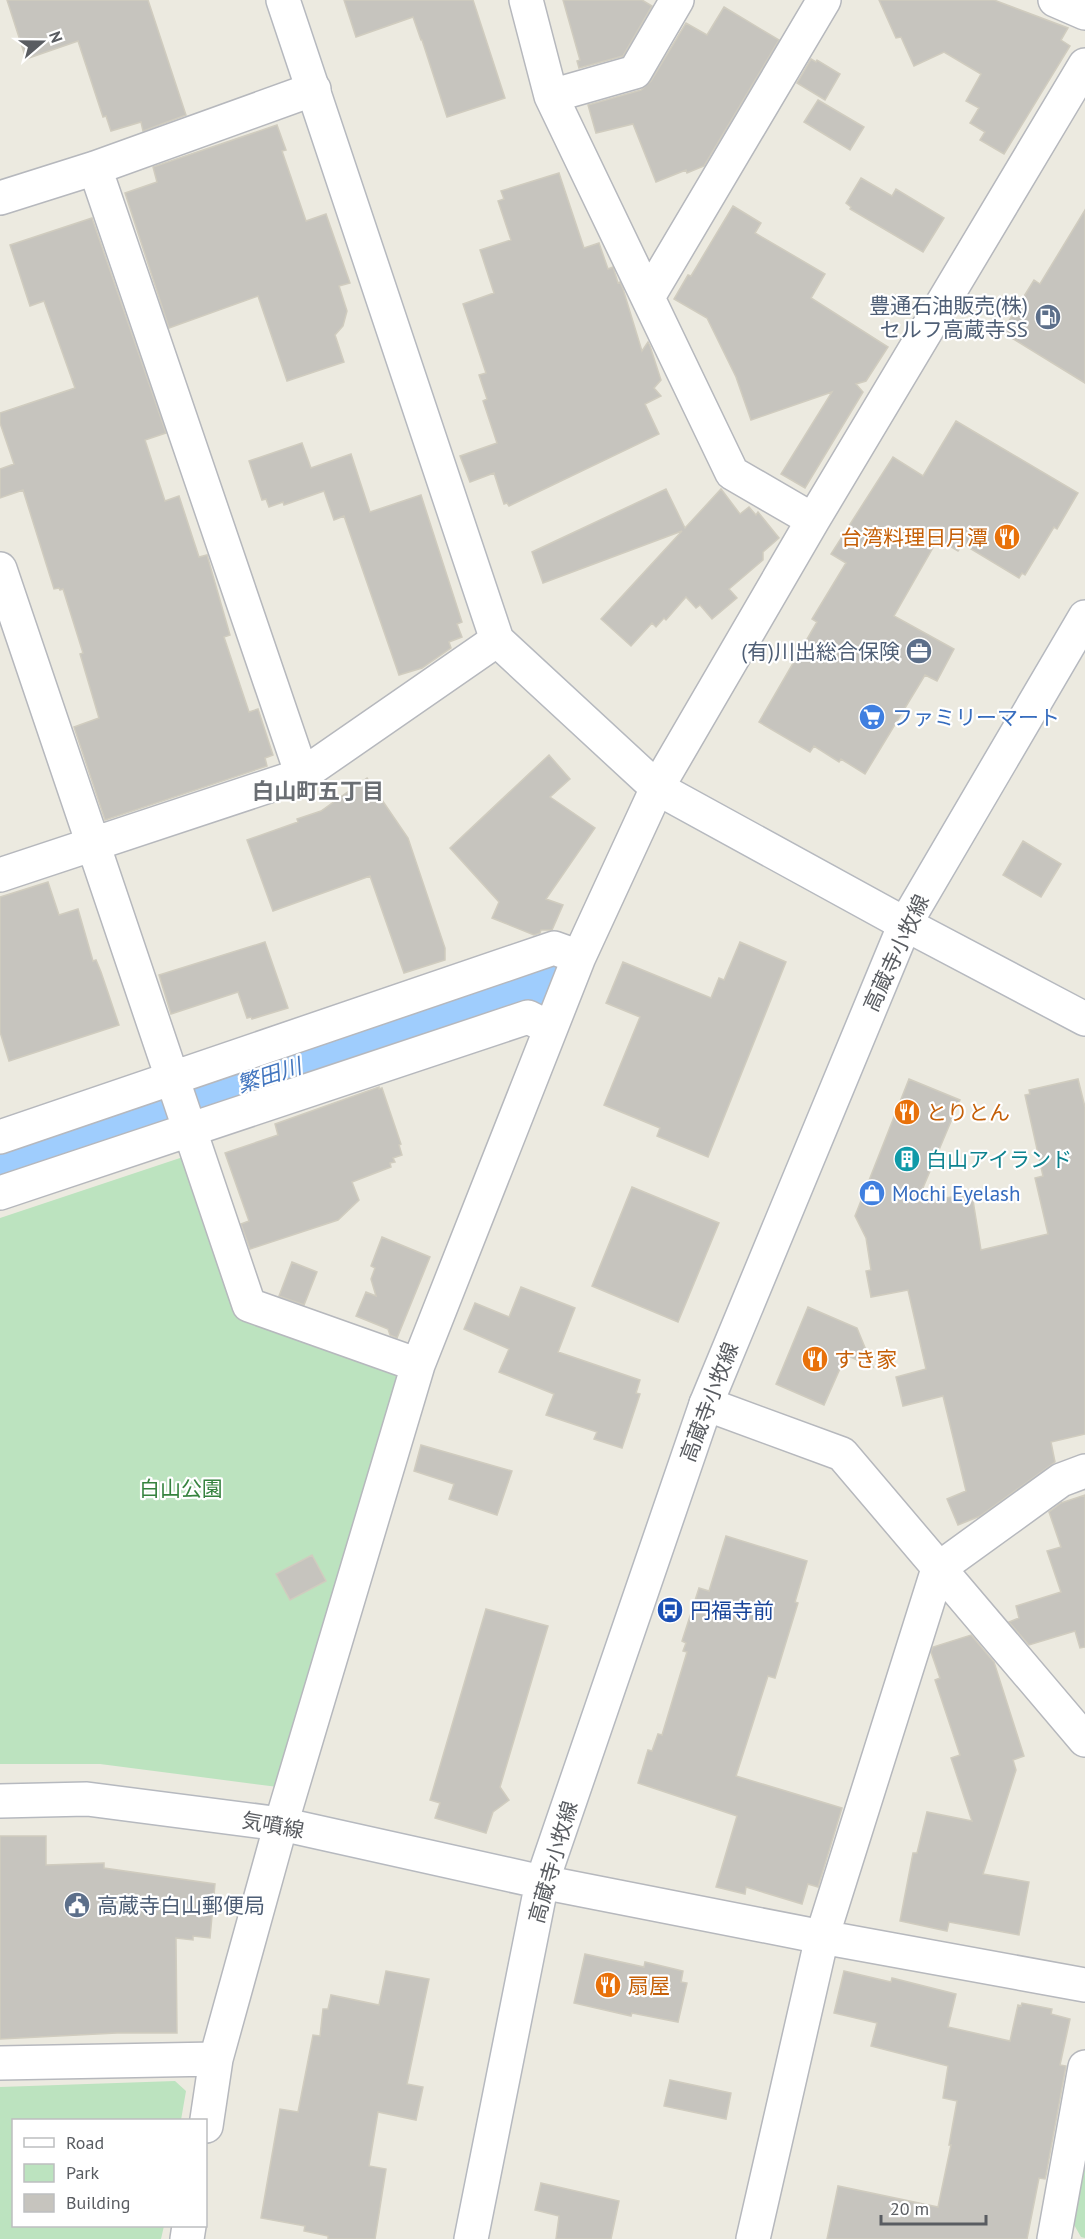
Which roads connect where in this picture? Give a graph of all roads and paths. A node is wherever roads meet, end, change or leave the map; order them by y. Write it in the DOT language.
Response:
graph roads {
  1 [pos="283,0"];
  2 [pos="526,0"];
  3 [pos="677,0"];
  4 [pos="824,0"];
  5 [pos="1055,0"];
  6 [pos="1085,13"];
  7 [pos="1085,65"];
  8 [pos="314,89"];
  9 [pos="551,96"];
  10 [pos="96,168"];
  11 [pos="0,198"];
  12 [pos="648,297"];
  13 [pos="813,520"];
  14 [pos="0,569"];
  15 [pos="1082,630"];
  16 [pos="497,640"];
  17 [pos="302,775"];
  18 [pos="657,788"];
  19 [pos="93,844"];
  20 [pos="0,875"];
  21 [pos="905,924"];
  22 [pos="579,957"];
  23 [pos="1085,1019"];
  24 [pos="550,1028"];
  25 [pos="173,1079"];
  26 [pos="190,1130"];
  27 [pos="0,1137"];
  28 [pos="0,1193"];
  29 [pos="418,1365"];
  30 [pos="706,1404"];
  31 [pos="1085,1471"];
  32 [pos="938,1569"];
  33 [pos="1085,1740"];
  34 [pos="0,1801"];
  35 [pos="280,1824"];
  36 [pos="542,1882"];
  37 [pos="822,1937"];
  38 [pos="1085,1985"];
  39 [pos="216,2059"];
  40 [pos="0,2062"];
  41 [pos="1085,2067"];
  42 [pos="207,2119"];
  43 [pos="471,2239"];
  44 [pos="753,2239"];
  45 [pos="1054,2239"];
  1 -- 8 [label="street"];
  2 -- 9 [label="street"];
  3 -- 9 [label="street"];
  4 -- 12 [label="street"];
  5 -- 6 [label="street"];
  7 -- 13 [label="street"];
  8 -- 10 [label="street"];
  8 -- 16 [label="street"];
  9 -- 12 [label="street"];
  10 -- 11 [label="street"];
  10 -- 17 [label="street"];
  12 -- 13 [label="street"];
  13 -- 18 [label="street"];
  14 -- 19 [label="street"];
  15 -- 21 [label="street, 高蔵寺小牧線"];
  16 -- 17 [label="street"];
  16 -- 18 [label="street"];
  17 -- 19 [label="street"];
  18 -- 21 [label="street"];
  18 -- 22 [label="street"];
  19 -- 20 [label="street"];
  19 -- 25 [label="street"];
  21 -- 23 [label="street"];
  21 -- 30 [label="street, 高蔵寺小牧線"];
  22 -- 24 [label="street"];
  22 -- 25 [label="street"];
  24 -- 26 [label="street"];
  24 -- 29 [label="street"];
  25 -- 26 [label="street"];
  25 -- 27 [label="street"];
  26 -- 28 [label="street"];
  26 -- 29 [label="street"];
  29 -- 35 [label="street"];
  30 -- 32 [label="street"];
  30 -- 36 [label="street, 高蔵寺小牧線"];
  31 -- 32 [label="street"];
  32 -- 33 [label="street"];
  32 -- 37 [label="street"];
  34 -- 35 [label="street, 気噴線"];
  35 -- 36 [label="street, 気噴線"];
  35 -- 39 [label="street"];
  36 -- 37 [label="street, 気噴線"];
  36 -- 43 [label="street, 高蔵寺小牧線"];
  37 -- 38 [label="street, 気噴線"];
  37 -- 44 [label="street"];
  39 -- 40 [label="street"];
  39 -- 42 [label="street"];
  41 -- 45 [label="street"];
}
